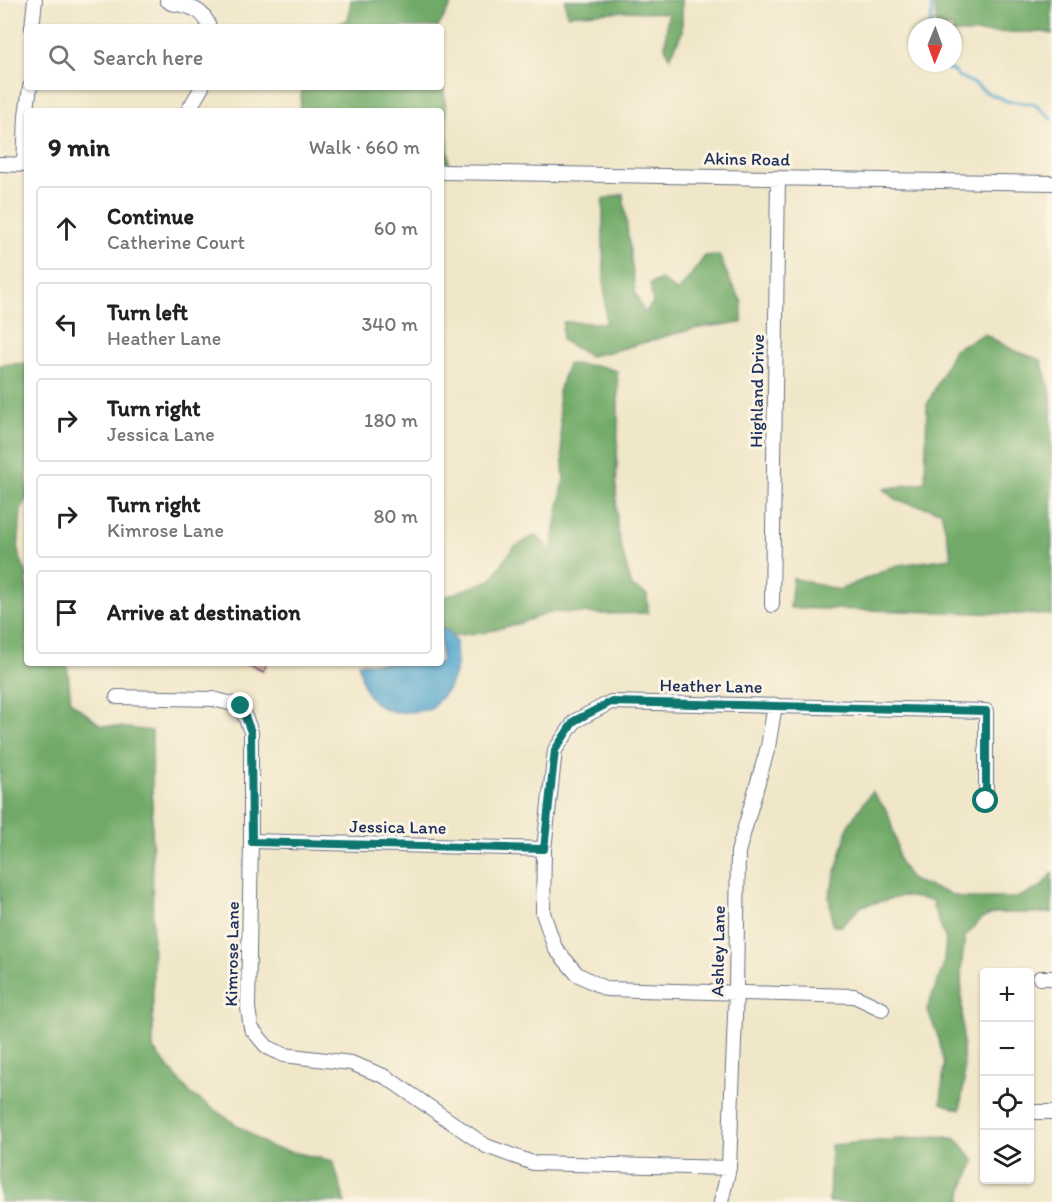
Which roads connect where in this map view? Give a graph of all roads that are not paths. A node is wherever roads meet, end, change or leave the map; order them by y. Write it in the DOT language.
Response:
graph roads {
  1 [pos="35,0"];
  2 [pos="167,0"];
  3 [pos="32,24"];
  4 [pos="208,24"];
  5 [pos="30,90"];
  6 [pos="200,90"];
  7 [pos="27,108"];
  8 [pos="190,108"];
  9 [pos="0,164"];
  10 [pos="24,165"];
  11 [pos="444,172"];
  12 [pos="778,178"];
  13 [pos="1052,183"];
  14 [pos="772,605"];
  15 [pos="117,697"];
  16 [pos="775,705"];
  17 [pos="986,801"];
  18 [pos="252,842"];
  19 [pos="544,849"];
  20 [pos="736,992"];
  21 [pos="882,1009"];
  22 [pos="1034,1112"];
  23 [pos="1052,1112"];
  24 [pos="729,1168"];
  25 [pos="721,1202"];
  1 -- 3 [label="street"];
  2 -- 4 [label="street"];
  5 -- 7 [label="street"];
  6 -- 8 [label="street"];
  9 -- 10 [label="street"];
  11 -- 12 [label="street, Akins Road"];
  12 -- 13 [label="street, Akins Road"];
  12 -- 14 [label="street, Highland Drive"];
  15 -- 18 [label="street, Kimrose Lane"];
  16 -- 17 [label="street, Heather Lane"];
  16 -- 19 [label="street, Heather Lane"];
  16 -- 20 [label="street, Ashley Lane"];
  18 -- 19 [label="street, Jessica Lane"];
  18 -- 24 [label="street, Kimrose Lane"];
  19 -- 20 [label="street, Heather Lane"];
  20 -- 21 [label="street, Heather Lane"];
  20 -- 24 [label="street, Ashley Lane"];
  22 -- 23 [label="street"];
  24 -- 25 [label="street, Ashley Lane"];
}
